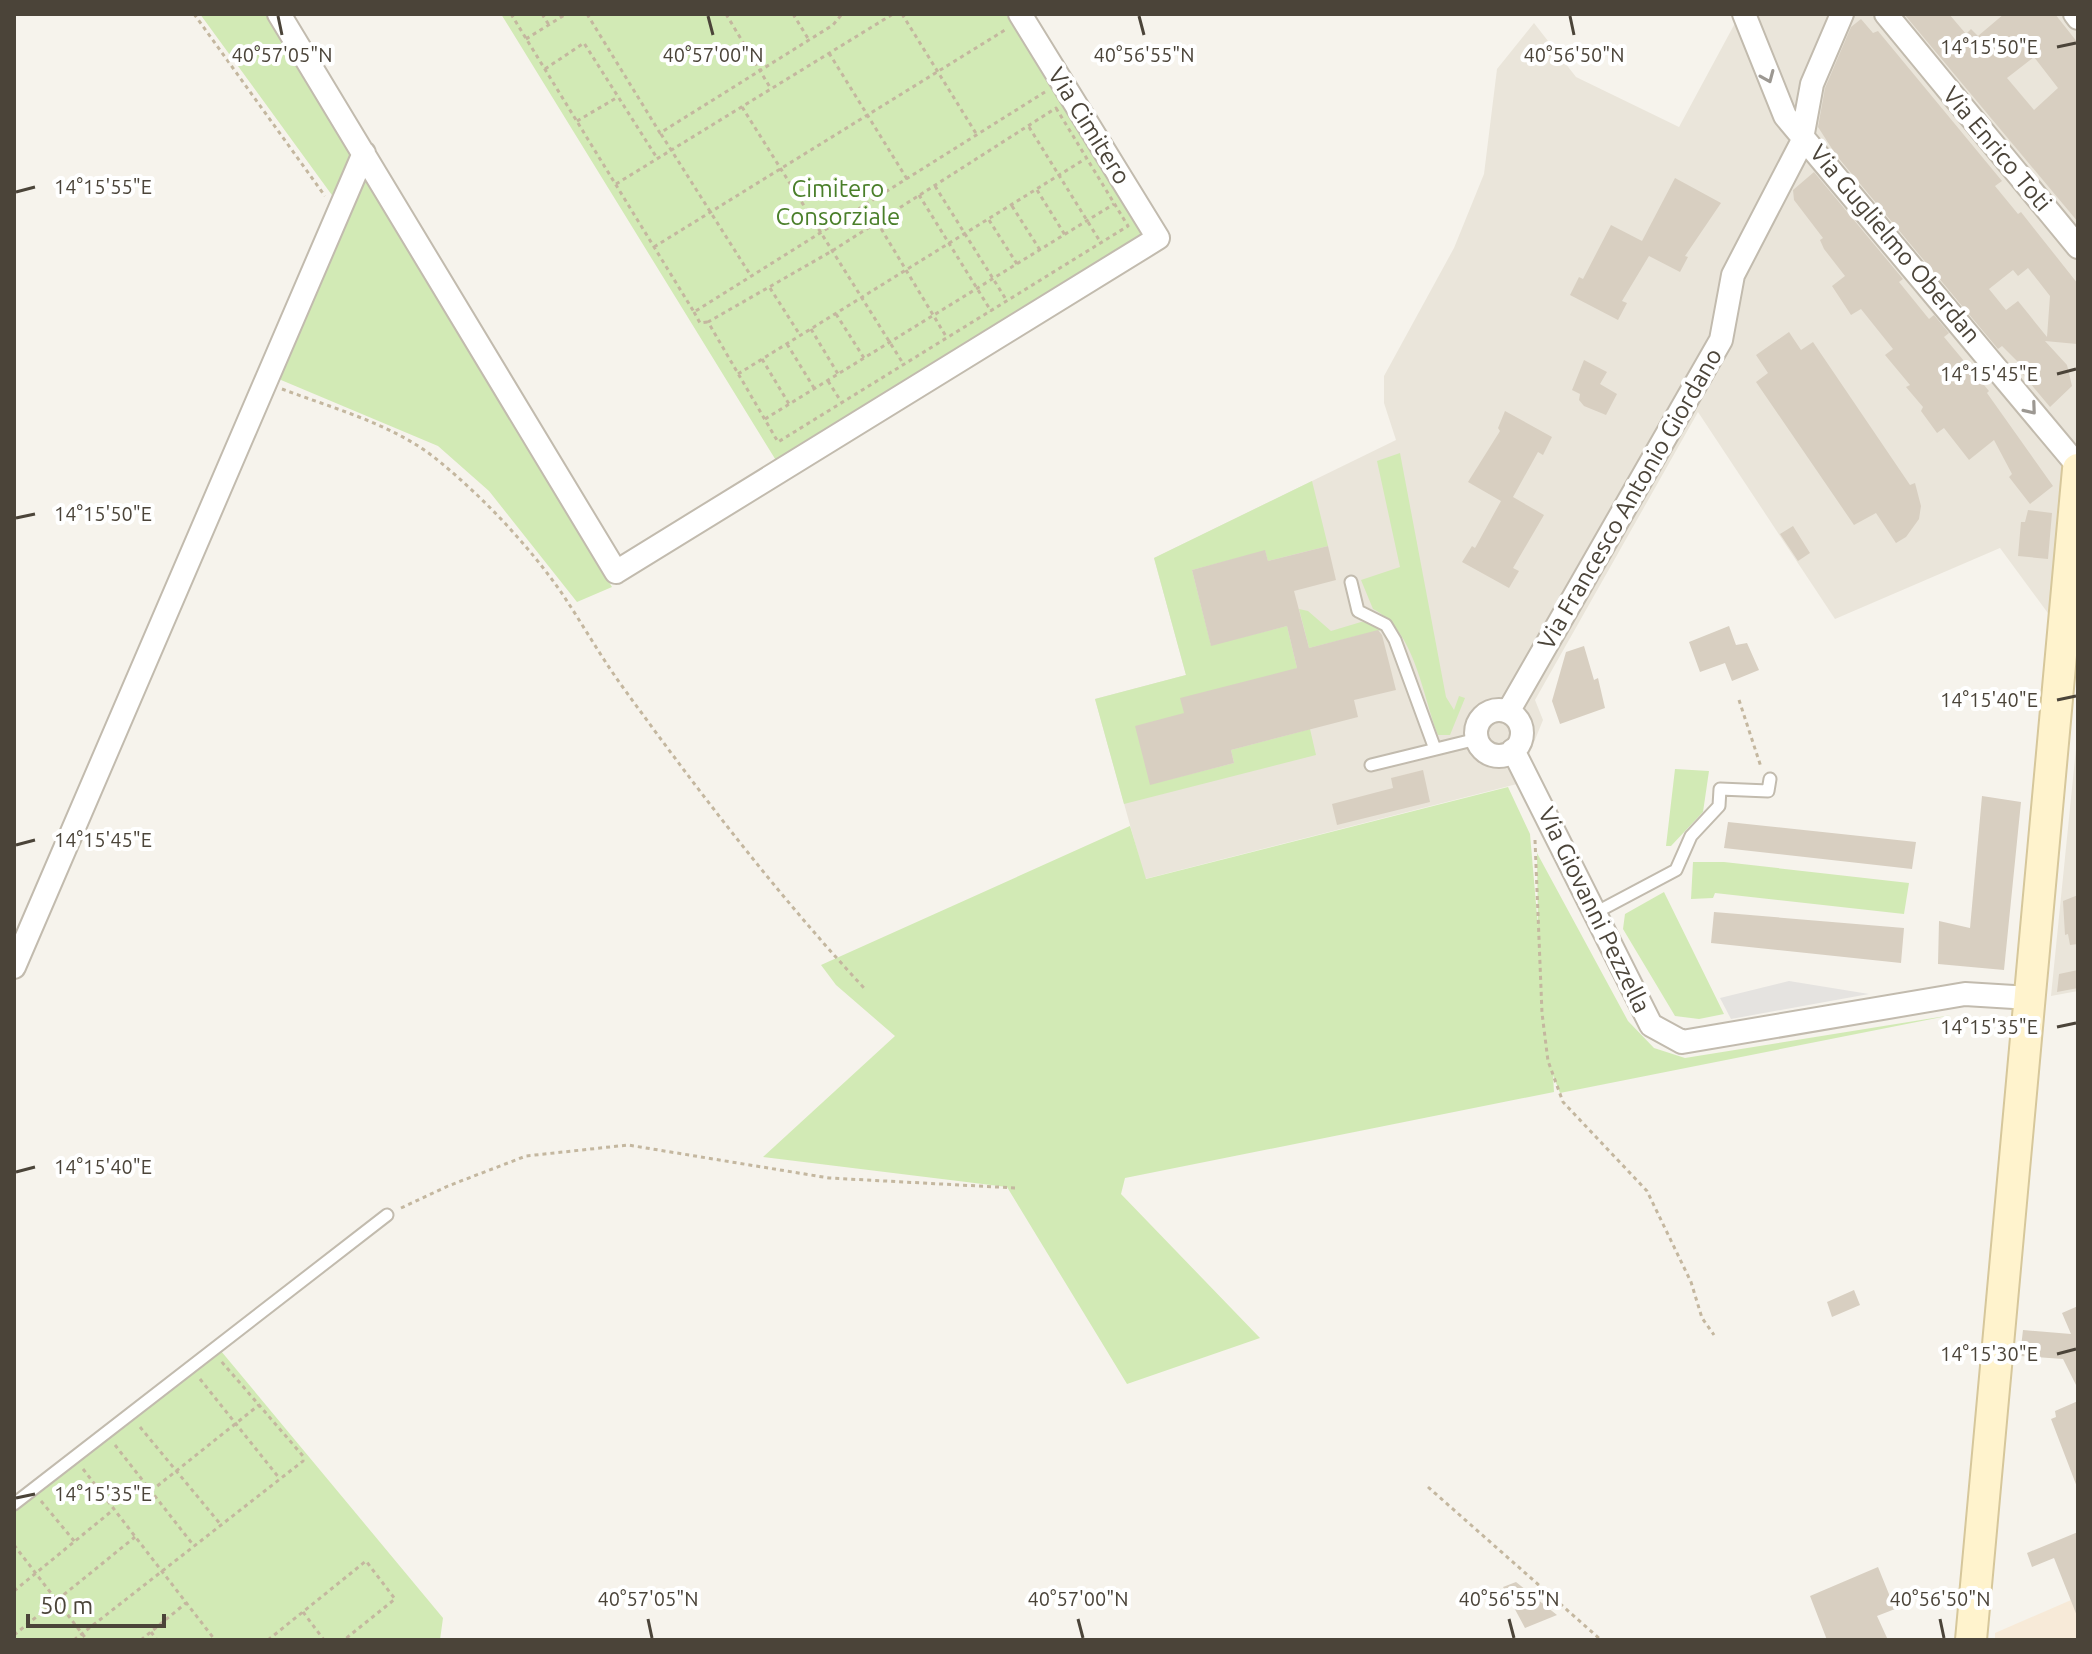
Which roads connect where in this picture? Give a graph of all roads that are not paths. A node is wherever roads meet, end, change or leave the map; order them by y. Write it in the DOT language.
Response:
graph roads {
  1 [pos="279,14"];
  2 [pos="1744,14"];
  3 [pos="1842,14"];
  4 [pos="1886,14"];
  5 [pos="1011,18"];
  6 [pos="1803,133"];
  7 [pos="364,153"];
  8 [pos="2078,247"];
  9 [pos="2078,467"];
  10 [pos="1351,582"];
  11 [pos="1508,712"];
  12 [pos="1477,739"];
  13 [pos="1435,749"];
  14 [pos="1513,750"];
  15 [pos="1371,765"];
  16 [pos="1770,779"];
  17 [pos="1595,913"];
  18 [pos="14,967"];
  19 [pos="2030,998"];
  20 [pos="387,1215"];
  21 [pos="14,1504"];
  22 [pos="1971,1640"];
  1 -- 7 [label="street"];
  2 -- 6 [label="street, Via Guglielmo Oberdan, one-way"];
  3 -- 6 [label="street, Via Francesco Antonio Giordano"];
  4 -- 8 [label="street, Via Enrico Toti"];
  5 -- 7 [label="street, Via Cimitero"];
  6 -- 9 [label="street, Via Guglielmo Oberdan, one-way"];
  6 -- 11 [label="street, Via Francesco Antonio Giordano"];
  7 -- 18 [label="street"];
  9 -- 19 [label="street"];
  10 -- 13 [label="lane"];
  11 -- 12 [label="street"];
  11 -- 14 [label="street"];
  12 -- 13 [label="lane"];
  12 -- 14 [label="street"];
  13 -- 15 [label="lane"];
  14 -- 17 [label="street, Via Giovanni Pezzella"];
  16 -- 17 [label="lane"];
  17 -- 19 [label="street, Via Giovanni Pezzella"];
  19 -- 22 [label="street"];
  20 -- 21 [label="lane"];
}
